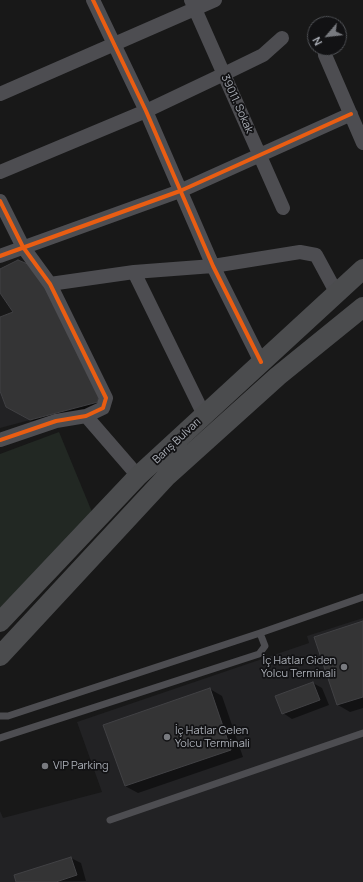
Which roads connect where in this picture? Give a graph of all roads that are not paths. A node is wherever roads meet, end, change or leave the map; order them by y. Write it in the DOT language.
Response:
graph roads {
  1 [pos="93,0"];
  2 [pos="215,0"];
  3 [pos="193,5"];
  4 [pos="282,38"];
  5 [pos="114,45"];
  6 [pos="325,56"];
  7 [pos="224,74"];
  8 [pos="0,94"];
  9 [pos="146,110"];
  10 [pos="351,114"];
  11 [pos="363,143"];
  12 [pos="260,155"];
  13 [pos="0,172"];
  14 [pos="180,191"];
  15 [pos="0,201"];
  16 [pos="283,208"];
  17 [pos="23,247"];
  18 [pos="0,256"];
  19 [pos="213,266"];
  20 [pos="363,269"];
  21 [pos="134,272"];
  22 [pos="50,284"];
  23 [pos="336,292"];
  24 [pos="363,307"];
  25 [pos="261,362"];
  26 [pos="204,415"];
  27 [pos="86,416"];
  28 [pos="0,440"];
  29 [pos="138,476"];
  30 [pos="363,597"];
  31 [pos="0,622"];
  32 [pos="260,633"];
  33 [pos="0,656"];
  34 [pos="0,716"];
  35 [pos="363,733"];
  36 [pos="0,738"];
  37 [pos="110,820"];
  1 -- 5 [label="street"];
  2 -- 3 [label="street"];
  3 -- 5 [label="street"];
  3 -- 7 [label="street, 39011. Sokak"];
  4 -- 7 [label="street"];
  5 -- 8 [label="street"];
  5 -- 9 [label="street"];
  6 -- 10 [label="street"];
  7 -- 9 [label="street"];
  7 -- 12 [label="street, 39011. Sokak"];
  9 -- 13 [label="street"];
  9 -- 14 [label="street"];
  10 -- 11 [label="street"];
  10 -- 12 [label="street"];
  12 -- 14 [label="street"];
  12 -- 16 [label="street, 39011. Sokak"];
  14 -- 17 [label="street"];
  14 -- 19 [label="street"];
  15 -- 17 [label="street"];
  17 -- 18 [label="street"];
  17 -- 22 [label="street"];
  19 -- 21 [label="street"];
  19 -- 23 [label="street"];
  19 -- 25 [label="street"];
  20 -- 23 [label="main road, Barış Bulvarı"];
  21 -- 22 [label="street"];
  21 -- 26 [label="street"];
  22 -- 27 [label="street"];
  23 -- 25 [label="main road, Barış Bulvarı"];
  24 -- 33 [label="main road, Barış Bulvarı"];
  25 -- 26 [label="main road, Barış Bulvarı"];
  26 -- 29 [label="main road, Barış Bulvarı"];
  27 -- 28 [label="street"];
  27 -- 29 [label="street"];
  29 -- 31 [label="main road, Barış Bulvarı"];
  30 -- 32 [label="lane"];
  32 -- 34 [label="lane"];
  32 -- 36 [label="lane"];
  35 -- 37 [label="lane"];
}
